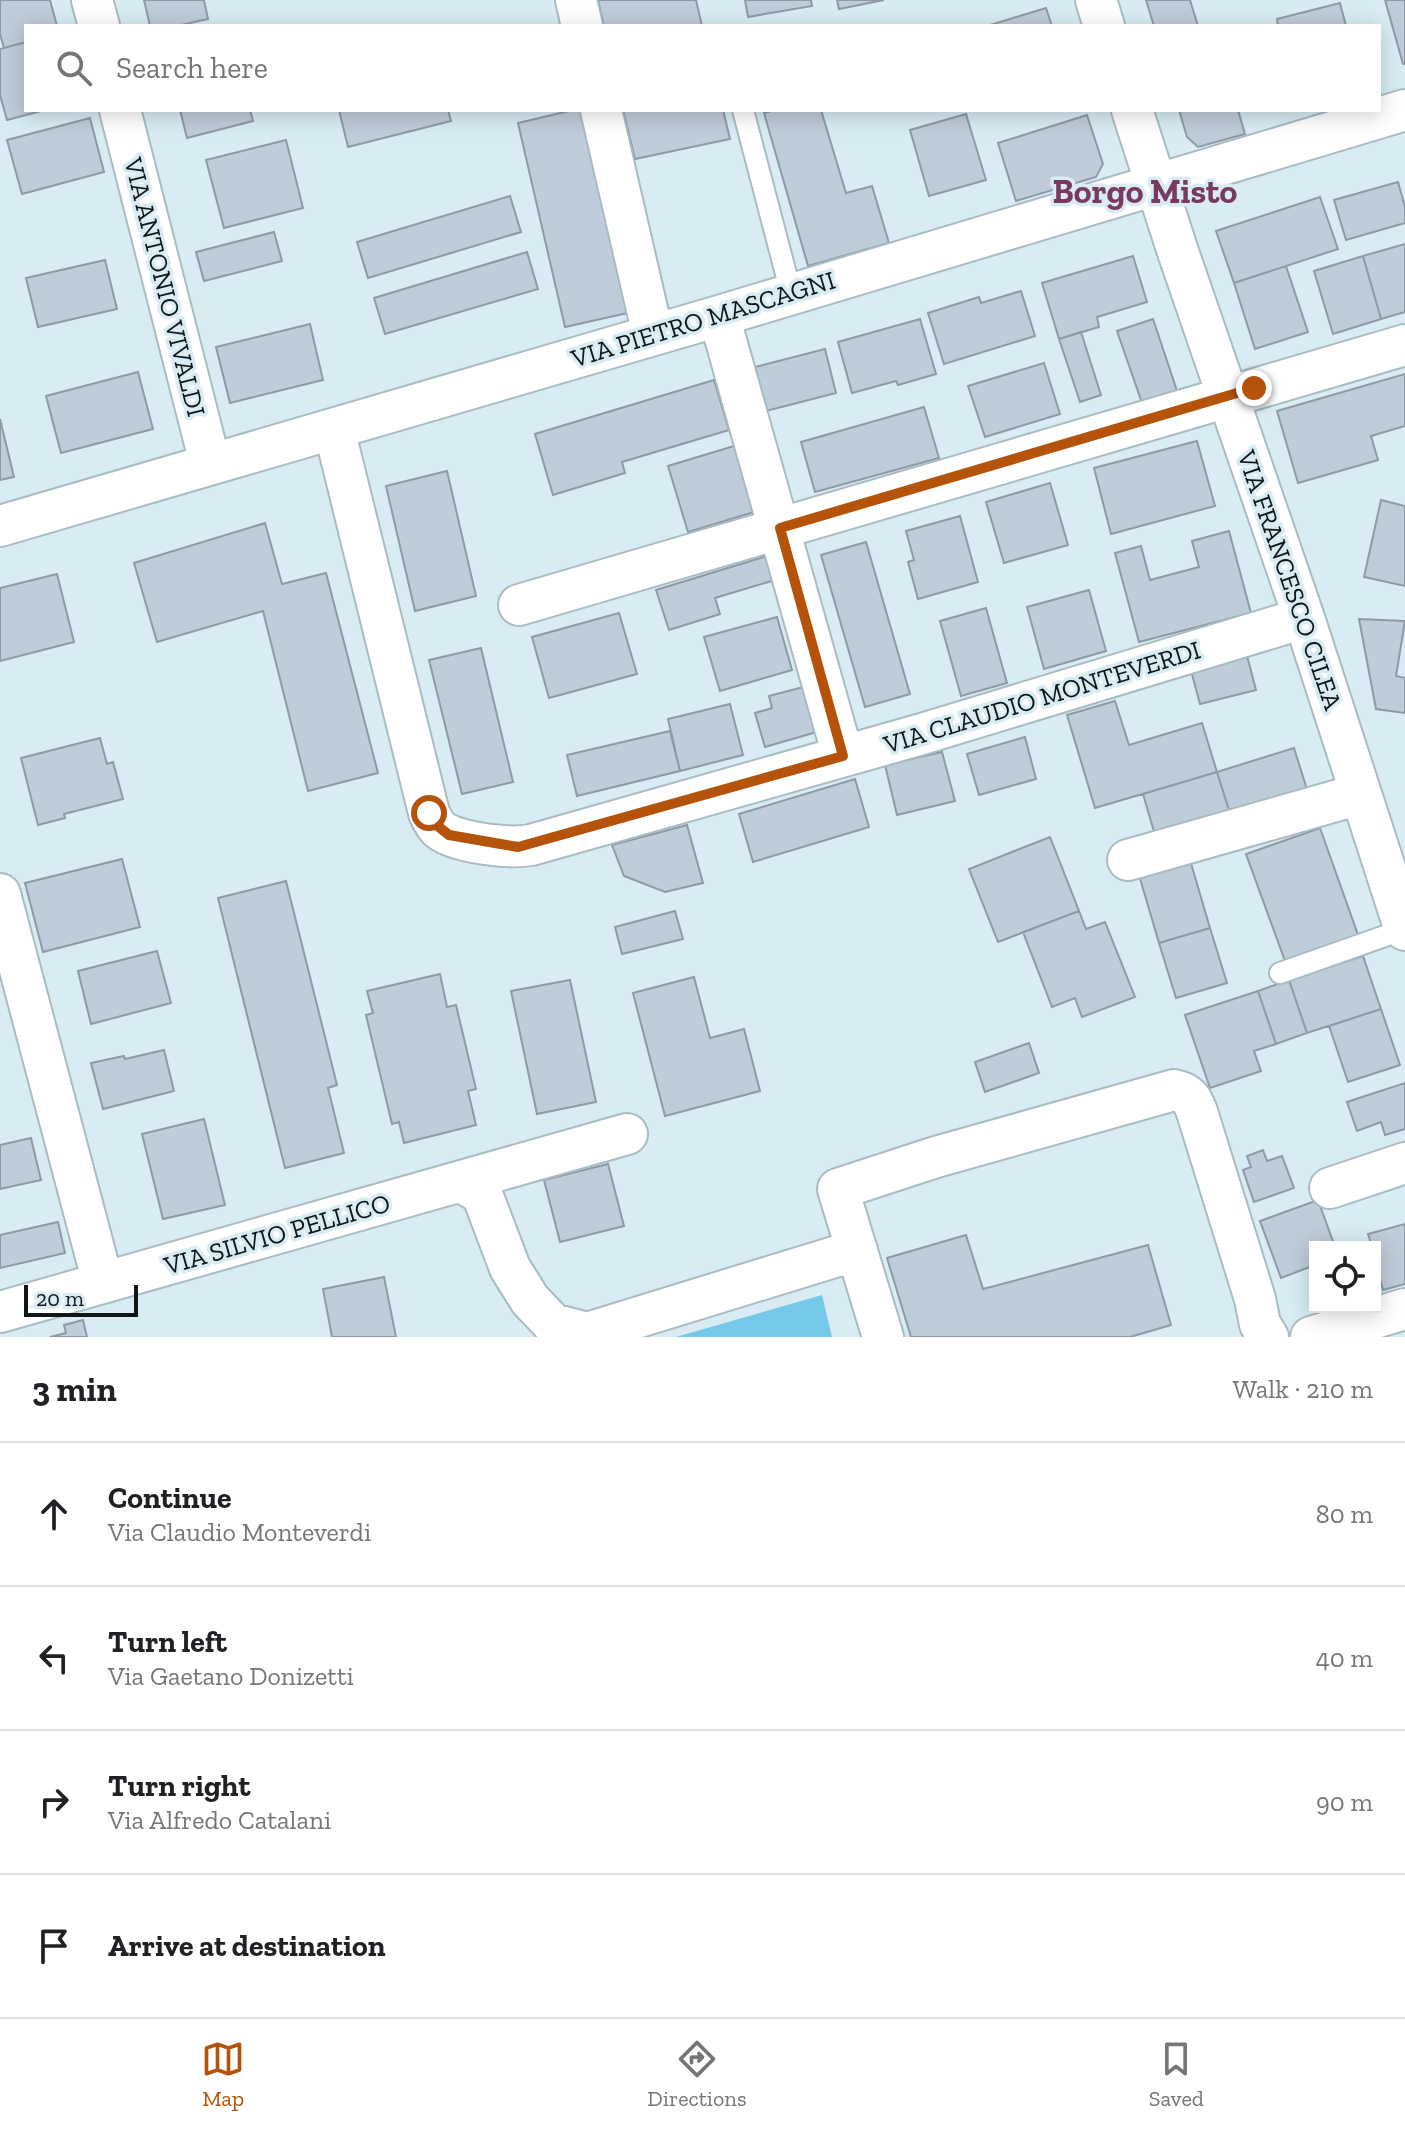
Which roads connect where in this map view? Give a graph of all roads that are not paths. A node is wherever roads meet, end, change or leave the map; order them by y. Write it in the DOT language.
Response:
graph roads {
  1 [pos="92,0"];
  2 [pos="576,0"];
  3 [pos="1096,0"];
  4 [pos="98,24"];
  5 [pos="582,24"];
  6 [pos="1103,24"];
  7 [pos="1405,110"];
  8 [pos="121,112"];
  9 [pos="601,112"];
  10 [pos="744,112"];
  11 [pos="1133,112"];
  12 [pos="1156,186"];
  13 [pos="791,293"];
  14 [pos="719,316"];
  15 [pos="653,335"];
  16 [pos="1405,345"];
  17 [pos="1228,396"];
  18 [pos="334,429"];
  19 [pos="210,463"];
  20 [pos="0,526"];
  21 [pos="780,528"];
  22 [pos="519,605"];
  23 [pos="1304,618"];
  24 [pos="843,756"];
  25 [pos="1360,794"];
  26 [pos="1128,860"];
  27 [pos="0,894"];
  28 [pos="1404,921"];
  29 [pos="1280,973"];
  30 [pos="627,1134"];
  31 [pos="1405,1163"];
  32 [pos="461,1182"];
  33 [pos="1330,1188"];
  34 [pos="857,1250"];
  35 [pos="103,1283"];
  36 [pos="1405,1309"];
  37 [pos="0,1312"];
  38 [pos="883,1337"];
  39 [pos="1268,1337"];
  40 [pos="1311,1337"];
  1 -- 4 [label="street"];
  2 -- 5 [label="street"];
  3 -- 6 [label="street"];
  7 -- 12 [label="street, VIA PIETRO MASCAGNI"];
  8 -- 19 [label="street, VIA ANTONIO VIVALDI"];
  9 -- 15 [label="street"];
  10 -- 13 [label="lane"];
  11 -- 12 [label="street, VIA FRANCESCO CILEA"];
  12 -- 13 [label="street, VIA PIETRO MASCAGNI"];
  12 -- 17 [label="street, VIA FRANCESCO CILEA"];
  13 -- 14 [label="street, VIA PIETRO MASCAGNI"];
  14 -- 15 [label="street, VIA PIETRO MASCAGNI"];
  14 -- 21 [label="street"];
  15 -- 18 [label="street, VIA PIETRO MASCAGNI"];
  16 -- 17 [label="street"];
  17 -- 21 [label="street"];
  17 -- 23 [label="street, VIA FRANCESCO CILEA"];
  18 -- 19 [label="street, VIA PIETRO MASCAGNI"];
  18 -- 24 [label="street, VIA CLAUDIO MONTEVERDI"];
  19 -- 20 [label="street, VIA PIETRO MASCAGNI"];
  21 -- 22 [label="street"];
  21 -- 24 [label="street"];
  23 -- 24 [label="street, VIA CLAUDIO MONTEVERDI"];
  23 -- 25 [label="street, VIA FRANCESCO CILEA"];
  25 -- 26 [label="street"];
  25 -- 28 [label="street, VIA FRANCESCO CILEA"];
  27 -- 35 [label="street"];
  28 -- 29 [label="lane"];
  30 -- 32 [label="street, VIA SILVIO PELLICO"];
  31 -- 33 [label="street"];
  32 -- 34 [label="street"];
  32 -- 35 [label="street, VIA SILVIO PELLICO"];
  34 -- 38 [label="street"];
  34 -- 39 [label="street"];
  35 -- 37 [label="street, VIA SILVIO PELLICO"];
  36 -- 40 [label="street"];
}
